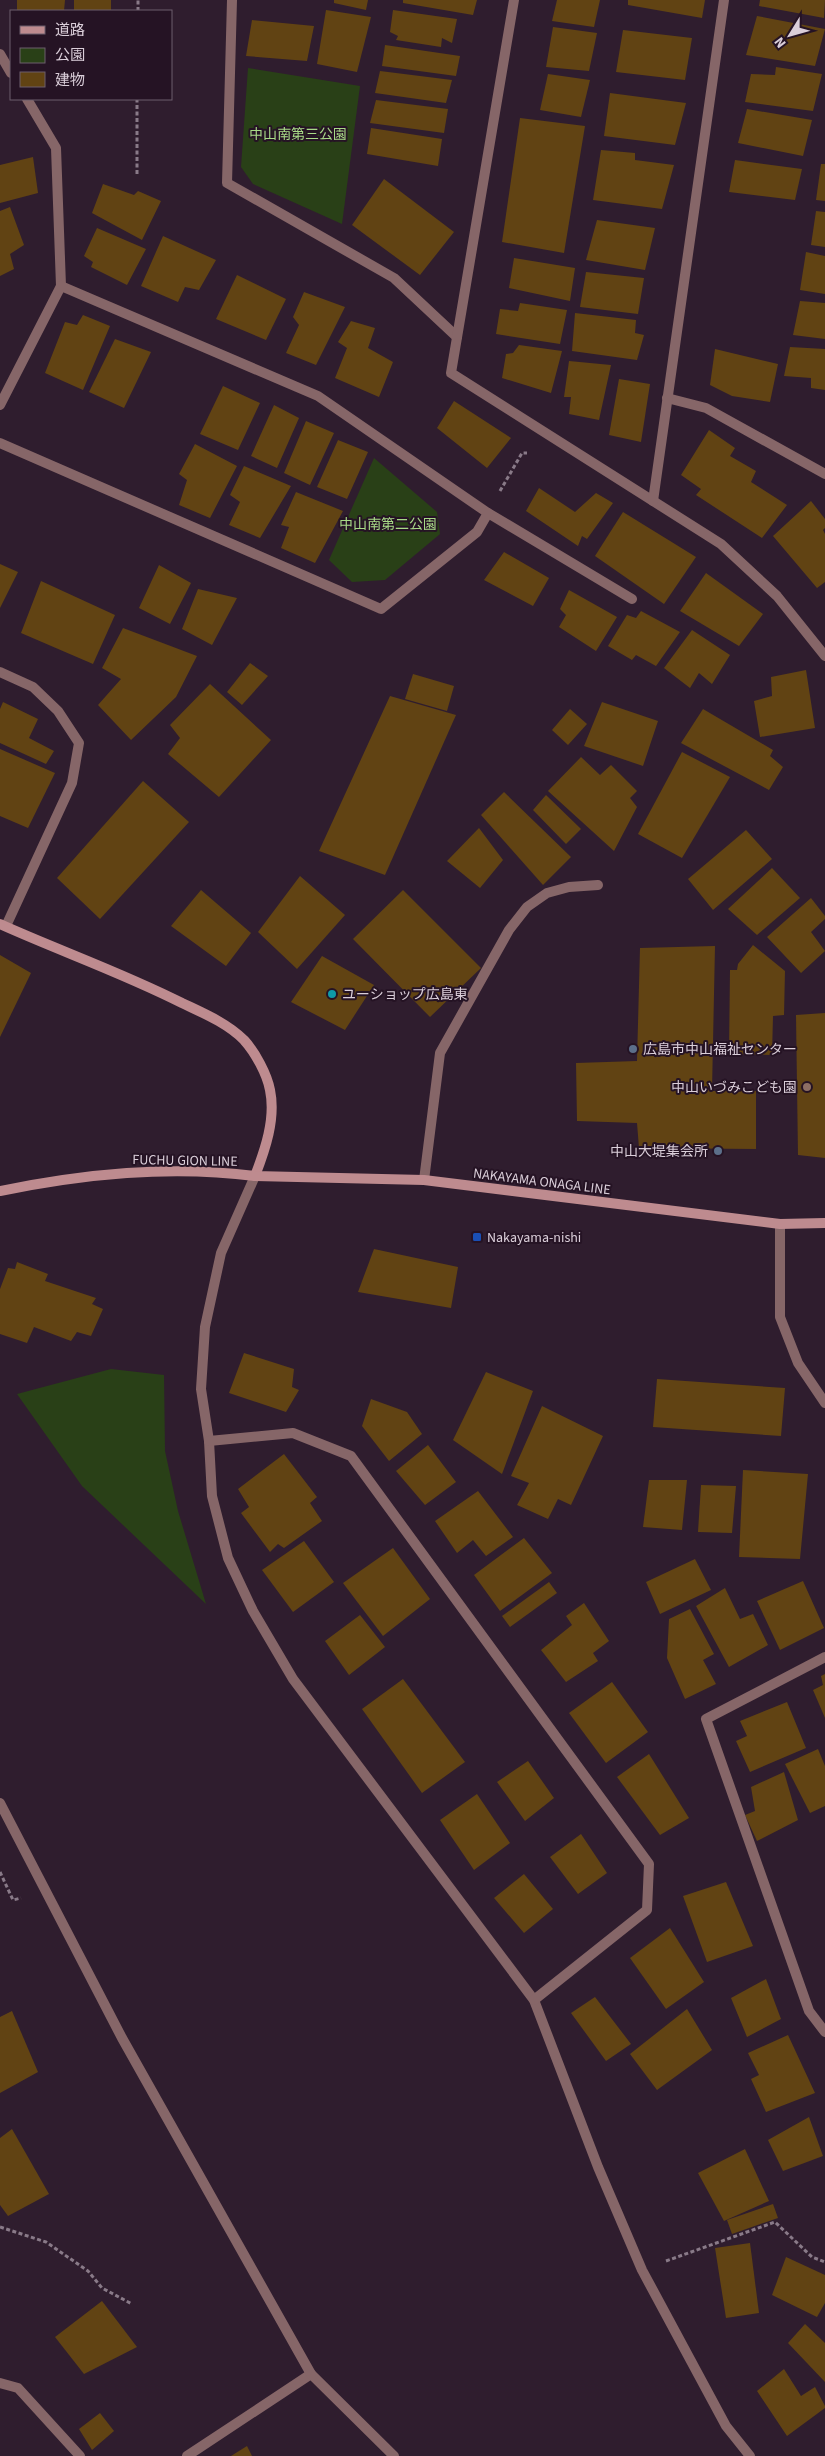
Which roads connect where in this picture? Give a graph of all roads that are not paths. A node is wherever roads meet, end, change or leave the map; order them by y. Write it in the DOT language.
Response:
graph roads {
  1 [pos="232,0"];
  2 [pos="514,0"];
  3 [pos="724,0"];
  4 [pos="0,54"];
  5 [pos="10,71"];
  6 [pos="28,100"];
  7 [pos="61,286"];
  8 [pos="457,337"];
  9 [pos="668,398"];
  10 [pos="0,405"];
  11 [pos="0,443"];
  12 [pos="825,474"];
  13 [pos="653,501"];
  14 [pos="488,514"];
  15 [pos="632,599"];
  16 [pos="825,656"];
  17 [pos="0,672"];
  18 [pos="598,885"];
  19 [pos="3,925"];
  20 [pos="255,1176"];
  21 [pos="424,1180"];
  22 [pos="0,1191"];
  23 [pos="825,1223"];
  24 [pos="780,1224"];
  25 [pos="825,1403"];
  26 [pos="209,1441"];
  27 [pos="825,1657"];
  28 [pos="0,1803"];
  29 [pos="534,2000"];
  30 [pos="825,2032"];
  31 [pos="311,2374"];
  32 [pos="0,2383"];
  33 [pos="80,2456"];
  34 [pos="187,2456"];
  35 [pos="394,2456"];
  36 [pos="750,2456"];
  1 -- 8 [label="street"];
  2 -- 8 [label="street"];
  3 -- 9 [label="street"];
  4 -- 5 [label="street"];
  6 -- 7 [label="street"];
  7 -- 10 [label="street"];
  7 -- 14 [label="street"];
  8 -- 13 [label="street"];
  9 -- 12 [label="street"];
  9 -- 13 [label="street"];
  11 -- 14 [label="street"];
  13 -- 16 [label="street"];
  14 -- 15 [label="street"];
  17 -- 19 [label="street"];
  18 -- 21 [label="street"];
  19 -- 20 [label="main road, FUCHU GION LINE"];
  20 -- 21 [label="main road, NAKAYAMA ONAGA LINE"];
  20 -- 22 [label="main road, FUCHU GION LINE"];
  20 -- 26 [label="street"];
  21 -- 24 [label="main road, NAKAYAMA ONAGA LINE"];
  23 -- 24 [label="main road, NAKAYAMA ONAGA LINE"];
  24 -- 25 [label="street"];
  26 -- 29 [label="street"];
  26 -- 29 [label="street"];
  27 -- 30 [label="street"];
  28 -- 31 [label="street"];
  29 -- 36 [label="street"];
  31 -- 34 [label="street"];
  31 -- 35 [label="street"];
  32 -- 33 [label="street"];
}
